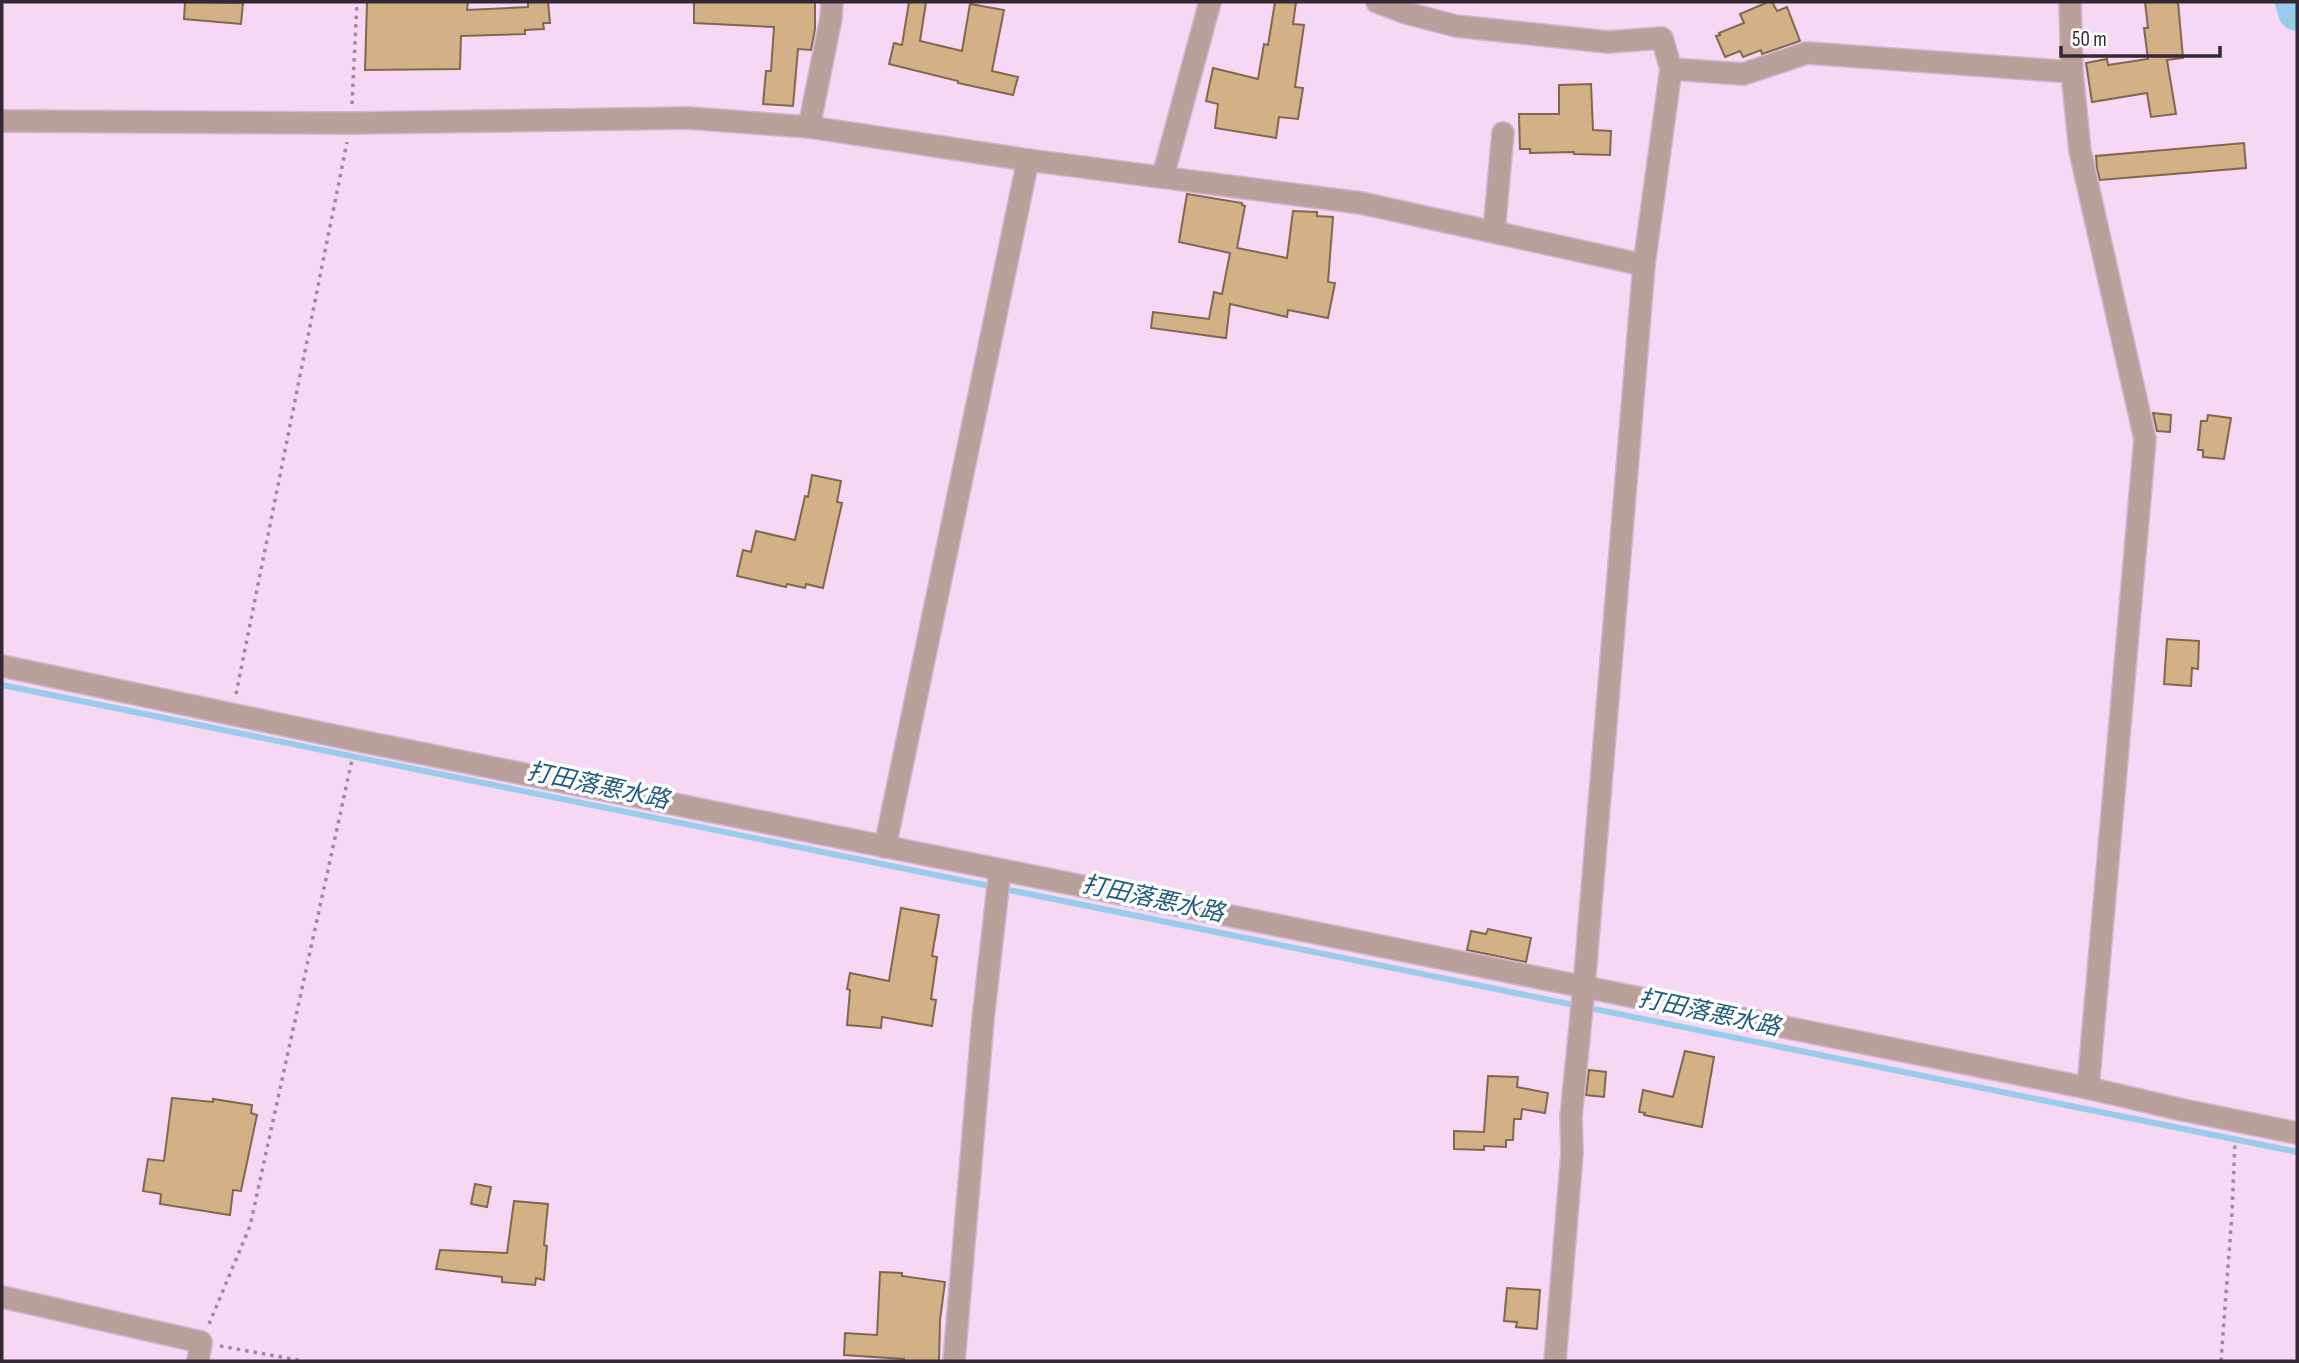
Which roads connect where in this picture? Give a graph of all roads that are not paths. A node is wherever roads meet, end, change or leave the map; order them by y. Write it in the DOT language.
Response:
graph roads {
  1 [pos="832,2"];
  2 [pos="1210,2"];
  3 [pos="1377,2"];
  4 [pos="2070,2"];
  5 [pos="1671,69"];
  6 [pos="2072,72"];
  7 [pos="2,121"];
  8 [pos="809,127"];
  9 [pos="1503,133"];
  10 [pos="1028,159"];
  11 [pos="1163,176"];
  12 [pos="1493,231"];
  13 [pos="1644,265"];
  14 [pos="2,666"];
  15 [pos="886,847"];
  16 [pos="1000,870"];
  17 [pos="1584,988"];
  18 [pos="2088,1088"];
  19 [pos="2297,1133"];
  20 [pos="2,1297"];
  21 [pos="199,1352"];
  22 [pos="954,1361"];
  23 [pos="1555,1361"];
  1 -- 8 [label="street"];
  2 -- 11 [label="street"];
  3 -- 5 [label="street"];
  4 -- 6 [label="street"];
  5 -- 6 [label="street"];
  5 -- 13 [label="street"];
  6 -- 18 [label="street"];
  7 -- 8 [label="street"];
  8 -- 10 [label="street"];
  9 -- 12 [label="street"];
  10 -- 11 [label="street"];
  10 -- 15 [label="street"];
  11 -- 12 [label="street"];
  12 -- 13 [label="street"];
  13 -- 17 [label="street"];
  14 -- 15 [label="street"];
  15 -- 16 [label="street"];
  16 -- 17 [label="street"];
  16 -- 22 [label="street"];
  17 -- 18 [label="street"];
  17 -- 23 [label="street"];
  18 -- 19 [label="street"];
  20 -- 21 [label="street"];
}
